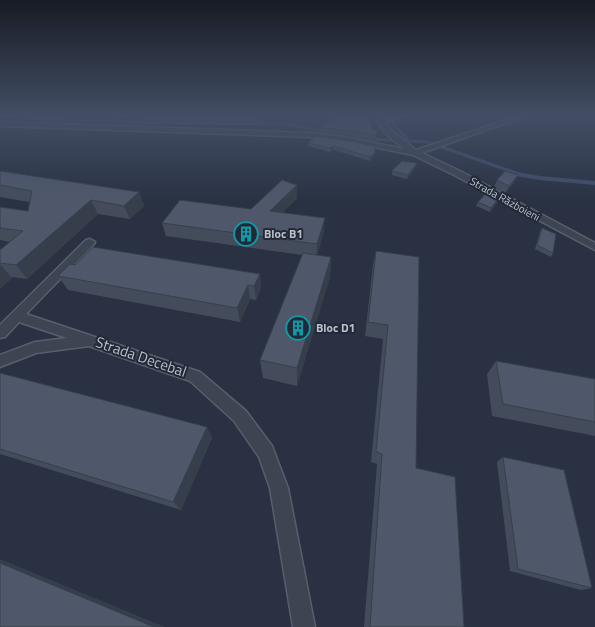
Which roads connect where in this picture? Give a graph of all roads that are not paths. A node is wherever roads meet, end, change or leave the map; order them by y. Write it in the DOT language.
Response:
graph roads {
  1 [pos="371,144"];
  2 [pos="403,144"];
  3 [pos="441,144"];
  4 [pos="415,153"];
  5 [pos="90,242"];
  6 [pos="595,247"];
  7 [pos="6,325"];
  8 [pos="94,341"];
  9 [pos="0,361"];
  10 [pos="304,627"];
  1 -- 4 [label="street"];
  2 -- 4 [label="street"];
  3 -- 4 [label="street"];
  4 -- 6 [label="street, Strada Războieni"];
  5 -- 7 [label="street"];
  7 -- 8 [label="street, Strada Decebal"];
  8 -- 9 [label="street"];
  8 -- 10 [label="street, Strada Decebal"];
}
